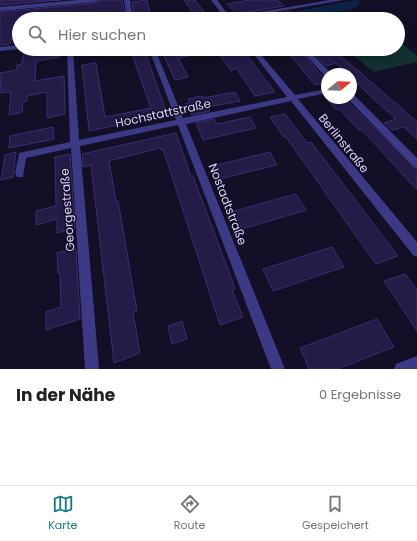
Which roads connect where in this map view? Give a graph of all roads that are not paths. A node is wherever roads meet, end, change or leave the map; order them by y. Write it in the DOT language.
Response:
graph roads {
  1 [pos="95,0"];
  2 [pos="127,0"];
  3 [pos="214,0"];
  4 [pos="340,0"];
  5 [pos="0,9"];
  6 [pos="129,12"];
  7 [pos="223,12"];
  8 [pos="267,12"];
  9 [pos="12,48"];
  10 [pos="0,49"];
  11 [pos="70,56"];
  12 [pos="155,56"];
  13 [pos="259,56"];
  14 [pos="310,56"];
  15 [pos="322,68"];
  16 [pos="321,92"];
  17 [pos="293,98"];
  18 [pos="357,103"];
  19 [pos="182,122"];
  20 [pos="76,144"];
  21 [pos="417,164"];
  22 [pos="20,174"];
  23 [pos="417,251"];
  24 [pos="417,363"];
  25 [pos="92,369"];
  26 [pos="278,369"];
  27 [pos="401,369"];
  1 -- 5 [label="street"];
  2 -- 6 [label="street"];
  3 -- 7 [label="street"];
  4 -- 8 [label="street"];
  9 -- 10 [label="street"];
  11 -- 20 [label="street, Georgestraße"];
  12 -- 19 [label="street, Nostadtstraße"];
  13 -- 17 [label="street, Berlinstraße"];
  14 -- 15 [label="street"];
  16 -- 17 [label="street, Hochstattstraße"];
  17 -- 19 [label="street, Hochstattstraße"];
  17 -- 23 [label="street, Berlinstraße"];
  18 -- 21 [label="street"];
  19 -- 20 [label="street, Hochstattstraße"];
  19 -- 26 [label="street, Nostadtstraße"];
  20 -- 22 [label="street, Hochstattstraße"];
  20 -- 25 [label="street, Georgestraße"];
  24 -- 27 [label="street"];
}
